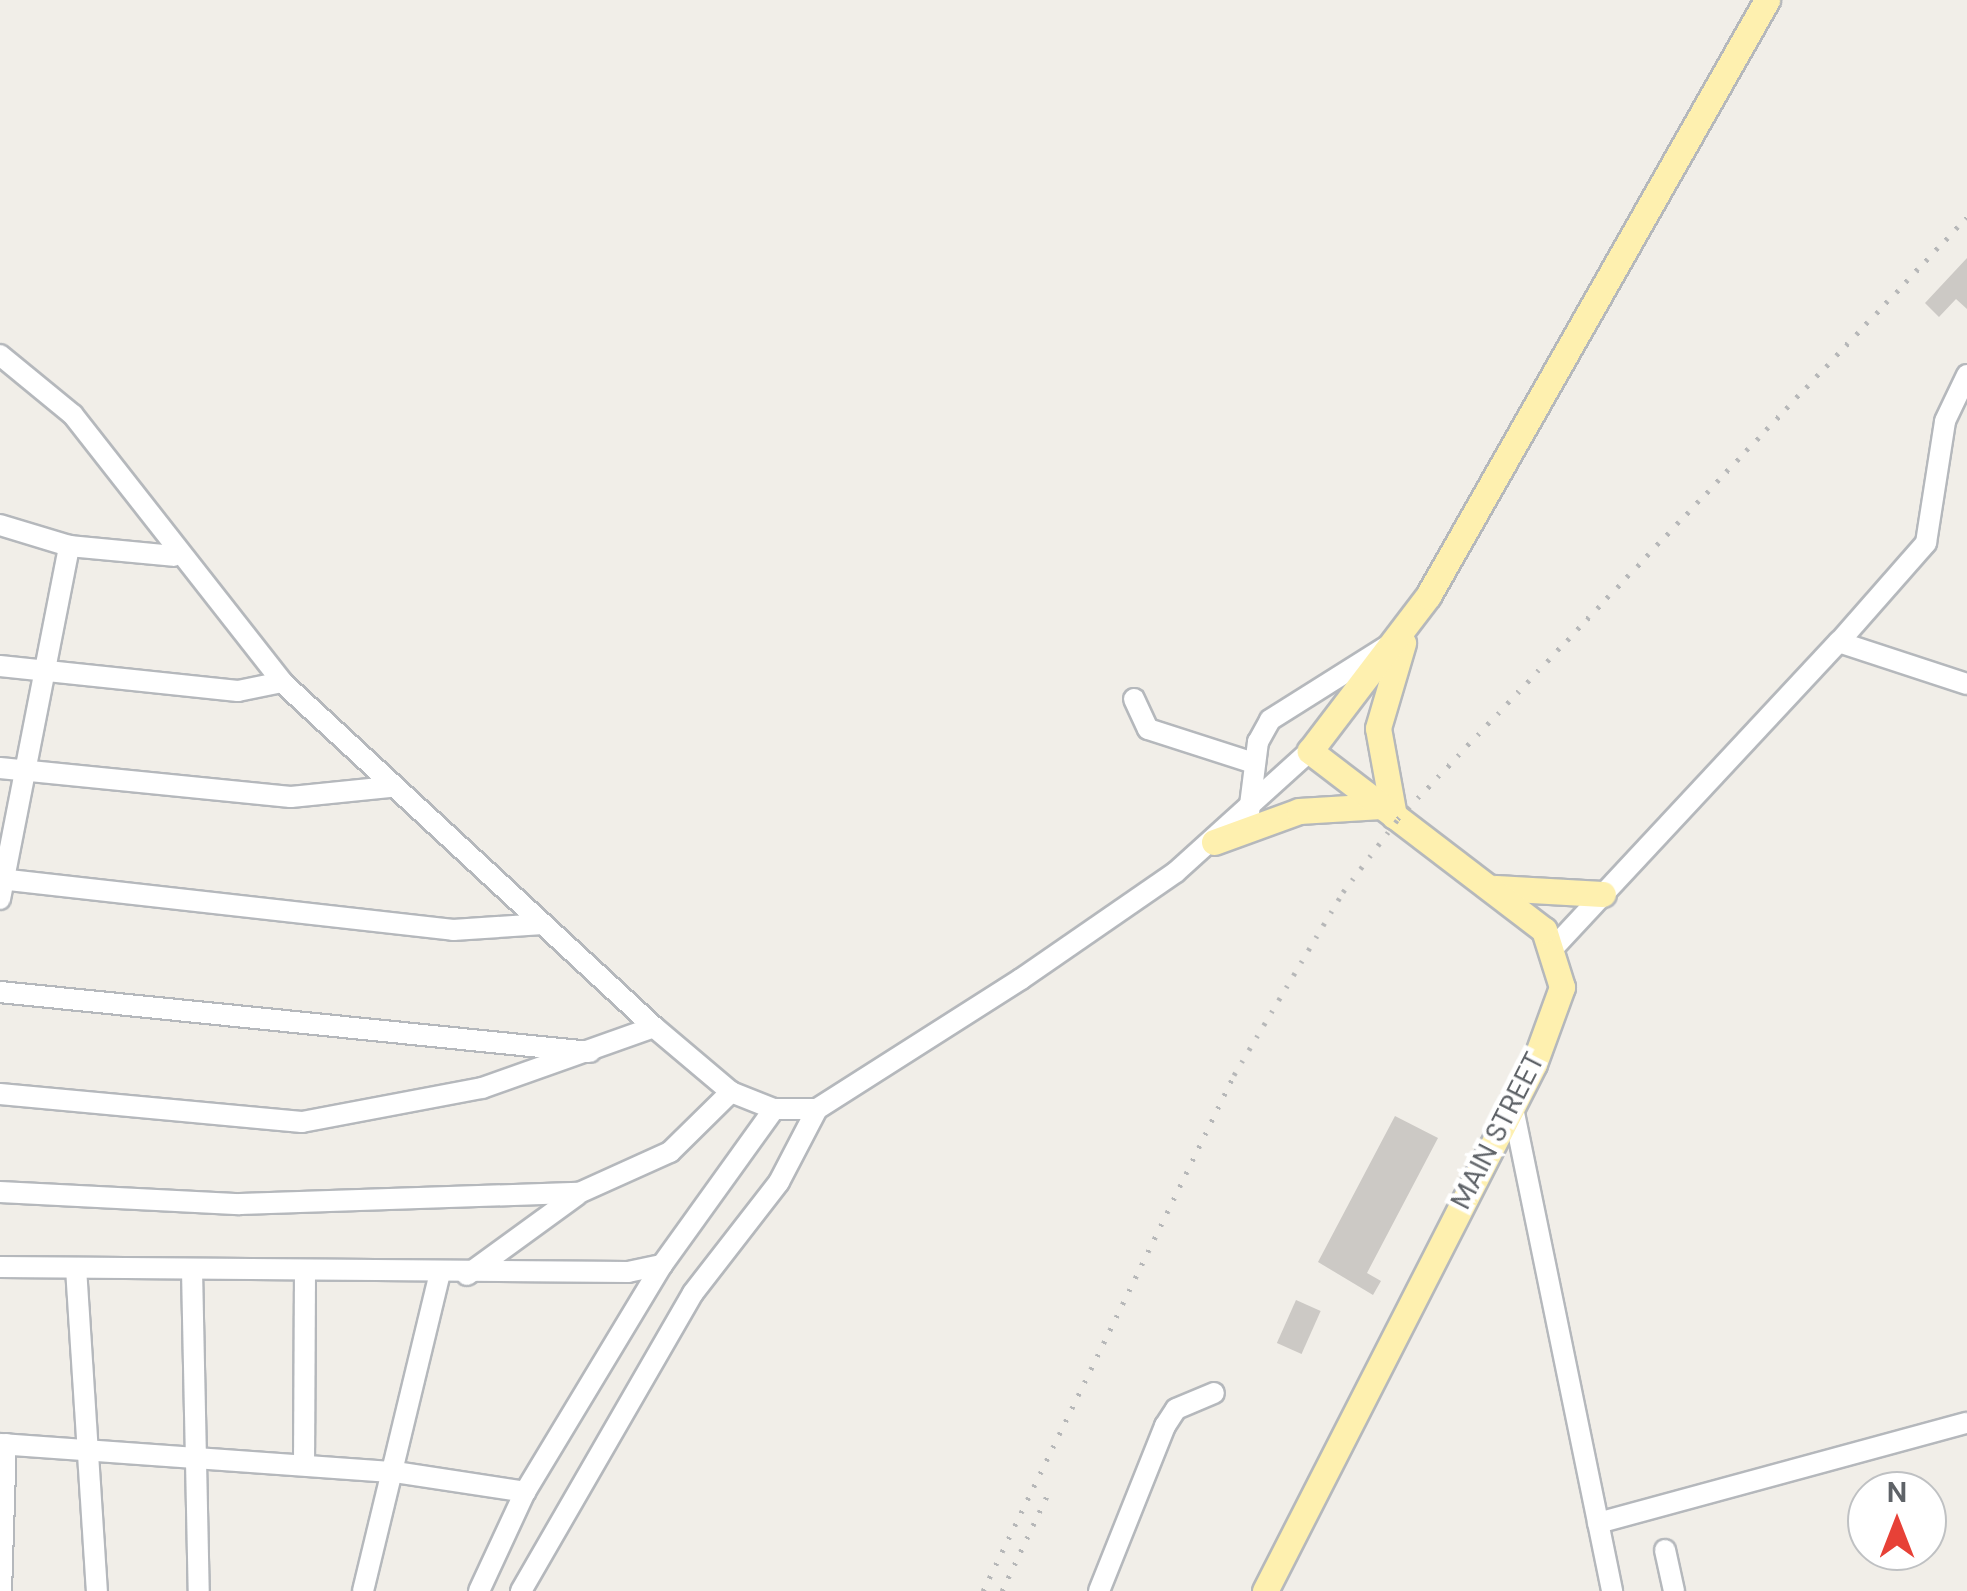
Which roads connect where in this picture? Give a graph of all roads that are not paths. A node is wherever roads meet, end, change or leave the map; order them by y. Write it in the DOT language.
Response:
graph roads {
  1 [pos="1767,0"];
  2 [pos="0,355"];
  3 [pos="1967,375"];
  4 [pos="0,525"];
  5 [pos="69,546"];
  6 [pos="174,556"];
  7 [pos="1400,635"];
  8 [pos="1838,642"];
  9 [pos="0,666"];
  10 [pos="47,671"];
  11 [pos="282,682"];
  12 [pos="1967,684"];
  13 [pos="1134,699"];
  14 [pos="1310,751"];
  15 [pos="1254,763"];
  16 [pos="0,768"];
  17 [pos="26,771"];
  18 [pos="390,787"];
  19 [pos="1388,811"];
  20 [pos="1249,813"];
  21 [pos="1214,842"];
  22 [pos="2,886"];
  23 [pos="1490,887"];
  24 [pos="1603,894"];
  25 [pos="543,924"];
  26 [pos="1556,945"];
  27 [pos="0,992"];
  28 [pos="654,1027"];
  29 [pos="597,1053"];
  30 [pos="731,1092"];
  31 [pos="0,1094"];
  32 [pos="1513,1108"];
  33 [pos="774,1109"];
  34 [pos="817,1109"];
  35 [pos="0,1192"];
  36 [pos="580,1193"];
  37 [pos="662,1265"];
  38 [pos="0,1267"];
  39 [pos="76,1268"];
  40 [pos="192,1270"];
  41 [pos="305,1273"];
  42 [pos="439,1276"];
  43 [pos="466,1276"];
  44 [pos="1214,1393"];
  45 [pos="1967,1423"];
  46 [pos="3,1444"];
  47 [pos="88,1448"];
  48 [pos="196,1456"];
  49 [pos="304,1465"];
  50 [pos="395,1472"];
  51 [pos="525,1492"];
  52 [pos="1598,1524"];
  53 [pos="1666,1550"];
  54 [pos="0,1591"];
  55 [pos="98,1591"];
  56 [pos="199,1591"];
  57 [pos="364,1591"];
  58 [pos="479,1591"];
  59 [pos="520,1591"];
  60 [pos="1099,1591"];
  61 [pos="1265,1591"];
  62 [pos="1612,1591"];
  63 [pos="1674,1591"];
  1 -- 7 [label="main road"];
  2 -- 6 [label="street"];
  3 -- 8 [label="street"];
  4 -- 5 [label="street"];
  5 -- 6 [label="street"];
  5 -- 10 [label="street"];
  6 -- 11 [label="street"];
  7 -- 14 [label="main road"];
  7 -- 15 [label="street"];
  7 -- 19 [label="main road"];
  8 -- 12 [label="street"];
  8 -- 24 [label="street"];
  9 -- 10 [label="street"];
  10 -- 11 [label="street"];
  10 -- 17 [label="street"];
  11 -- 18 [label="street"];
  13 -- 15 [label="street"];
  14 -- 19 [label="main road"];
  14 -- 20 [label="street"];
  15 -- 20 [label="street"];
  16 -- 17 [label="street"];
  17 -- 18 [label="street"];
  17 -- 22 [label="street"];
  18 -- 25 [label="street"];
  19 -- 21 [label="main road"];
  19 -- 23 [label="main road"];
  20 -- 21 [label="street"];
  21 -- 34 [label="street"];
  22 -- 25 [label="street"];
  23 -- 24 [label="main road"];
  23 -- 26 [label="main road"];
  24 -- 26 [label="street"];
  25 -- 28 [label="street"];
  26 -- 32 [label="main road, MAIN STREET"];
  27 -- 29 [label="street"];
  28 -- 29 [label="street"];
  28 -- 30 [label="street"];
  29 -- 31 [label="street"];
  30 -- 33 [label="street"];
  30 -- 36 [label="street"];
  32 -- 52 [label="street"];
  32 -- 61 [label="main road, MAIN STREET"];
  33 -- 34 [label="street"];
  33 -- 37 [label="street"];
  34 -- 59 [label="street"];
  35 -- 36 [label="street"];
  36 -- 43 [label="street"];
  37 -- 43 [label="street"];
  37 -- 51 [label="street"];
  38 -- 39 [label="street"];
  39 -- 40 [label="street"];
  39 -- 47 [label="street"];
  40 -- 41 [label="street"];
  40 -- 48 [label="street"];
  41 -- 42 [label="street"];
  41 -- 49 [label="street"];
  42 -- 43 [label="street"];
  42 -- 50 [label="street"];
  44 -- 60 [label="street"];
  45 -- 52 [label="street"];
  46 -- 47 [label="street"];
  46 -- 54 [label="street"];
  47 -- 48 [label="street"];
  47 -- 55 [label="street"];
  48 -- 49 [label="street"];
  48 -- 56 [label="street"];
  49 -- 50 [label="street"];
  50 -- 51 [label="street"];
  50 -- 57 [label="street"];
  51 -- 58 [label="street"];
  52 -- 62 [label="street"];
  53 -- 63 [label="street"];
}
